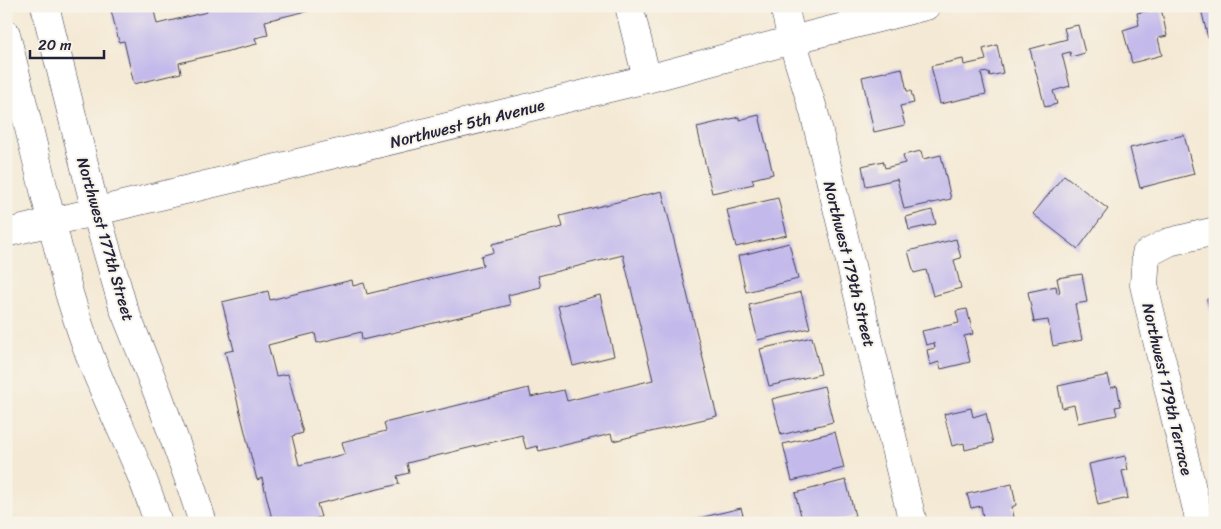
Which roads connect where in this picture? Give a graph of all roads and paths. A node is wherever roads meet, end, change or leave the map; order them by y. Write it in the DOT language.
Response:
graph roads {
  1 [pos="45,6"];
  2 [pos="629,6"];
  3 [pos="784,6"];
  4 [pos="926,6"];
  5 [pos="6,34"];
  6 [pos="792,40"];
  7 [pos="647,79"];
  8 [pos="96,212"];
  9 [pos="52,223"];
  10 [pos="1215,231"];
  11 [pos="6,233"];
  12 [pos="158,523"];
  13 [pos="203,523"];
  14 [pos="913,523"];
  15 [pos="1200,523"];
  1 -- 8 [label="street, Northwest 177th Street"];
  2 -- 7 [label="street"];
  3 -- 6 [label="street, Northwest 179th Street"];
  4 -- 6 [label="street, Northwest 5th Avenue"];
  5 -- 9 [label="street"];
  6 -- 7 [label="street, Northwest 5th Avenue"];
  6 -- 14 [label="street, Northwest 179th Street"];
  7 -- 8 [label="street, Northwest 5th Avenue"];
  8 -- 9 [label="street, Northwest 5th Avenue"];
  8 -- 13 [label="street, Northwest 177th Street"];
  9 -- 11 [label="street, Northwest 5th Avenue"];
  9 -- 12 [label="street"];
  10 -- 15 [label="street, Northwest 179th Terrace"];
}
